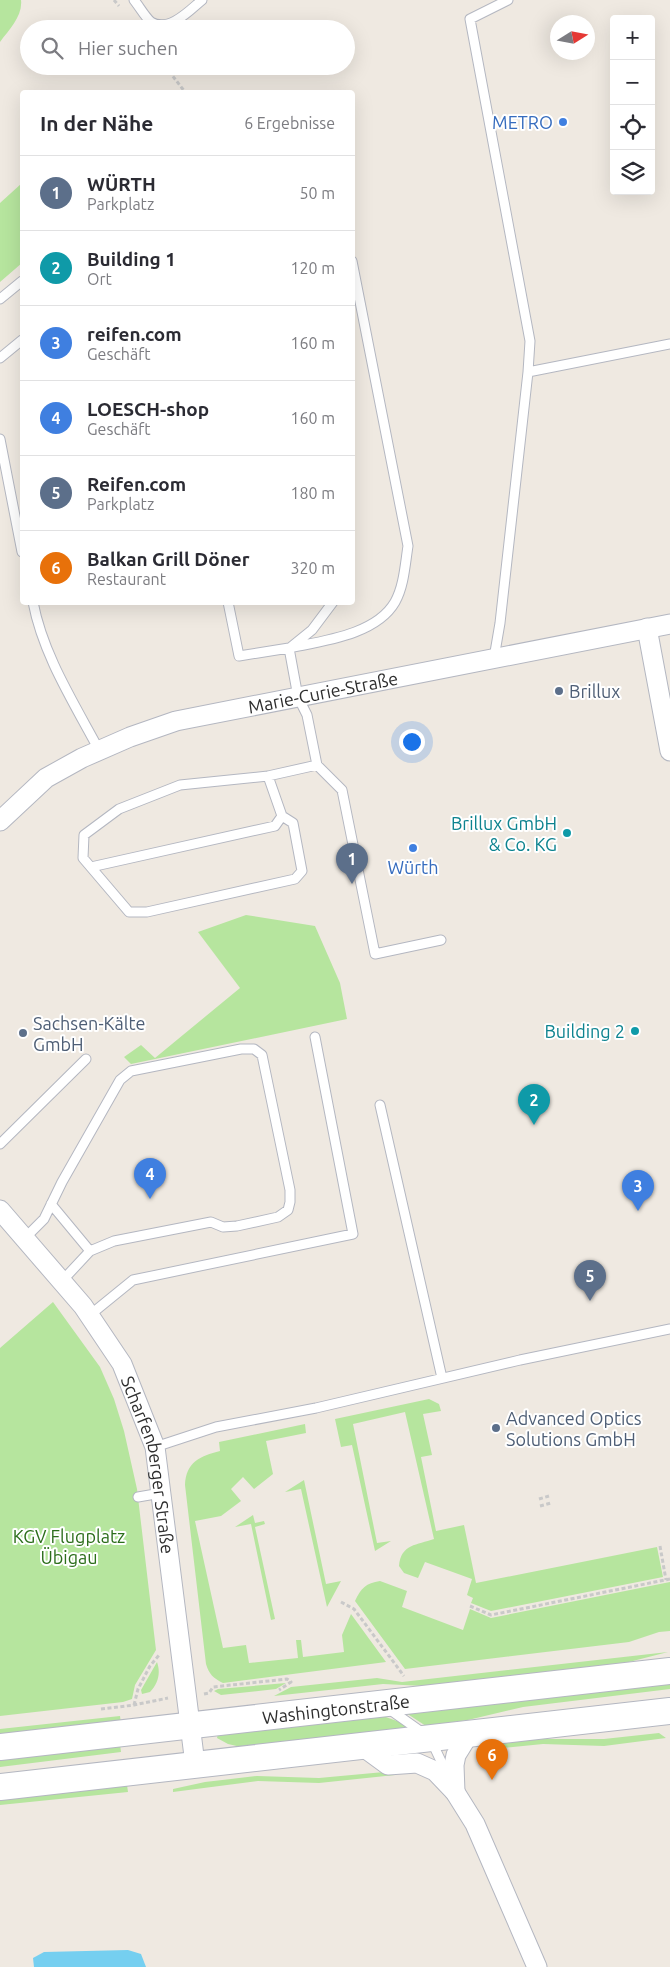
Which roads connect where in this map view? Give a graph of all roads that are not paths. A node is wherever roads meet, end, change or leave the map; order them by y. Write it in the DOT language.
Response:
graph roads {
  1 [pos="134,0"];
  2 [pos="202,0"];
  3 [pos="508,0"];
  4 [pos="149,20"];
  5 [pos="176,20"];
  6 [pos="355,276"];
  7 [pos="20,284"];
  8 [pos="0,299"];
  9 [pos="20,342"];
  10 [pos="670,344"];
  11 [pos="0,358"];
  12 [pos="528,372"];
  13 [pos="0,438"];
  14 [pos="20,542"];
  15 [pos="33,605"];
  16 [pos="229,605"];
  17 [pos="331,605"];
  18 [pos="670,624"];
  19 [pos="647,628"];
  20 [pos="289,648"];
  21 [pos="494,658"];
  22 [pos="298,697"];
  23 [pos="99,750"];
  24 [pos="670,751"];
  25 [pos="317,765"];
  26 [pos="268,776"];
  27 [pos="282,816"];
  28 [pos="0,821"];
  29 [pos="91,867"];
  30 [pos="441,940"];
  31 [pos="315,1037"];
  32 [pos="86,1059"];
  33 [pos="380,1105"];
  34 [pos="0,1144"];
  35 [pos="52,1204"];
  36 [pos="0,1210"];
  37 [pos="25,1238"];
  38 [pos="90,1251"];
  39 [pos="62,1281"];
  40 [pos="90,1315"];
  41 [pos="670,1329"];
  42 [pos="442,1378"];
  43 [pos="155,1447"];
  44 [pos="162,1493"];
  45 [pos="138,1497"];
  46 [pos="670,1671"];
  47 [pos="380,1704"];
  48 [pos="670,1711"];
  49 [pos="190,1726"];
  50 [pos="469,1734"];
  51 [pos="430,1738"];
  52 [pos="362,1746"];
  53 [pos="0,1748"];
  54 [pos="195,1764"];
  55 [pos="0,1786"];
  56 [pos="455,1792"];
  57 [pos="537,1967"];
  1 -- 4 [label="lane"];
  2 -- 5 [label="lane"];
  3 -- 12 [label="lane"];
  6 -- 20 [label="lane"];
  7 -- 8 [label="lane"];
  9 -- 11 [label="lane"];
  10 -- 12 [label="lane"];
  12 -- 21 [label="lane"];
  13 -- 14 [label="lane"];
  15 -- 23 [label="lane"];
  16 -- 20 [label="lane"];
  17 -- 20 [label="lane"];
  18 -- 19 [label="street, Marie-Curie-Straße"];
  19 -- 21 [label="street, Marie-Curie-Straße"];
  19 -- 24 [label="street"];
  20 -- 22 [label="lane"];
  21 -- 22 [label="street, Marie-Curie-Straße"];
  22 -- 23 [label="street, Marie-Curie-Straße"];
  22 -- 25 [label="lane"];
  23 -- 28 [label="street, Marie-Curie-Straße"];
  25 -- 26 [label="lane"];
  25 -- 30 [label="lane"];
  26 -- 27 [label="lane"];
  26 -- 29 [label="lane"];
  27 -- 29 [label="lane"];
  27 -- 29 [label="lane"];
  31 -- 40 [label="lane"];
  32 -- 34 [label="lane"];
  33 -- 42 [label="lane"];
  35 -- 37 [label="lane"];
  35 -- 38 [label="lane"];
  35 -- 38 [label="lane"];
  36 -- 37 [label="street, Scharfenberger Straße"];
  37 -- 39 [label="street, Scharfenberger Straße"];
  38 -- 39 [label="lane"];
  39 -- 40 [label="street, Scharfenberger Straße"];
  40 -- 43 [label="street, Scharfenberger Straße"];
  41 -- 42 [label="lane"];
  42 -- 43 [label="lane"];
  43 -- 44 [label="street, Scharfenberger Straße"];
  44 -- 45 [label="lane"];
  44 -- 49 [label="street, Scharfenberger Straße"];
  46 -- 47 [label="main road, Washingtonstraße"];
  47 -- 49 [label="main road, Washingtonstraße"];
  47 -- 51 [label="lane"];
  48 -- 50 [label="main road"];
  49 -- 53 [label="main road, Washingtonstraße"];
  49 -- 54 [label="street, Scharfenberger Straße"];
  50 -- 51 [label="main road"];
  50 -- 56 [label="street"];
  51 -- 52 [label="main road"];
  51 -- 56 [label="lane"];
  52 -- 54 [label="main road"];
  52 -- 56 [label="street"];
  54 -- 55 [label="main road"];
  56 -- 57 [label="street"];
}
